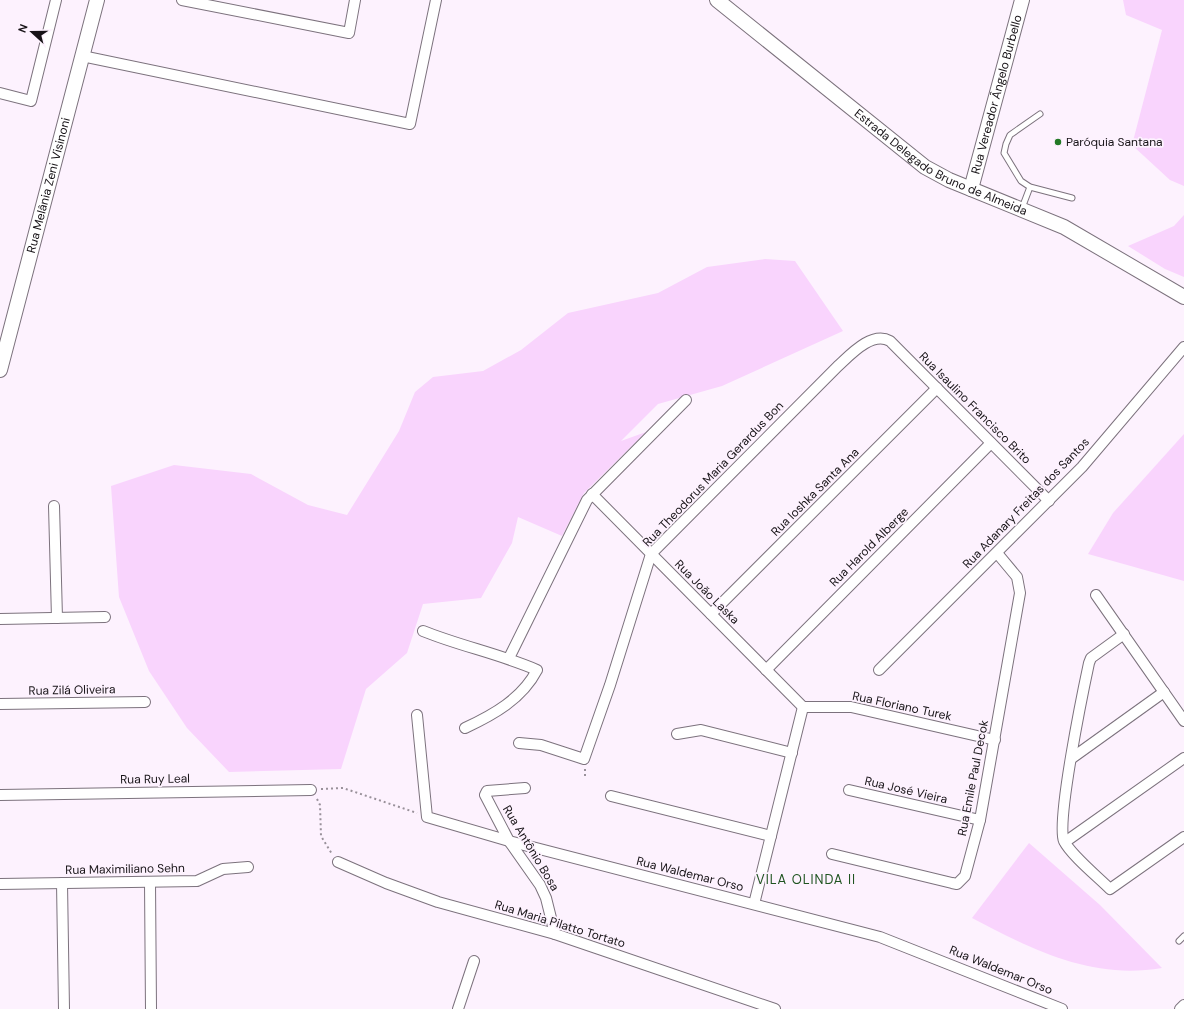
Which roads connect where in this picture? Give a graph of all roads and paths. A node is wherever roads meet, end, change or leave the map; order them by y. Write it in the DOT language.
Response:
graph roads {
  1 [pos="56,0"];
  2 [pos="97,0"];
  3 [pos="182,0"];
  4 [pos="355,0"];
  5 [pos="436,0"];
  6 [pos="717,0"];
  7 [pos="1022,0"];
  8 [pos="82,56"];
  9 [pos="0,93"];
  10 [pos="1040,114"];
  11 [pos="1030,187"];
  12 [pos="971,189"];
  13 [pos="1072,198"];
  14 [pos="1022,209"];
  15 [pos="1184,297"];
  16 [pos="880,338"];
  17 [pos="1184,347"];
  18 [pos="0,370"];
  19 [pos="937,388"];
  20 [pos="686,400"];
  21 [pos="991,443"];
  22 [pos="592,494"];
  23 [pos="1050,501"];
  24 [pos="54,506"];
  25 [pos="997,553"];
  26 [pos="651,554"];
  27 [pos="1096,595"];
  28 [pos="711,614"];
  29 [pos="105,617"];
  30 [pos="57,618"];
  31 [pos="0,619"];
  32 [pos="423,631"];
  33 [pos="1124,634"];
  34 [pos="509,658"];
  35 [pos="766,670"];
  36 [pos="879,670"];
  37 [pos="1164,692"];
  38 [pos="145,702"];
  39 [pos="0,704"];
  40 [pos="803,707"];
  41 [pos="417,715"];
  42 [pos="1184,721"];
  43 [pos="465,728"];
  44 [pos="677,734"];
  45 [pos="995,740"];
  46 [pos="519,743"];
  47 [pos="792,753"];
  48 [pos="1072,758"];
  49 [pos="1184,758"];
  50 [pos="525,788"];
  51 [pos="311,790"];
  52 [pos="849,790"];
  53 [pos="0,795"];
  54 [pos="611,796"];
  55 [pos="320,805"];
  56 [pos="427,817"];
  57 [pos="980,820"];
  58 [pos="771,836"];
  59 [pos="1184,837"];
  60 [pos="509,841"];
  61 [pos="1065,842"];
  62 [pos="832,854"];
  63 [pos="338,862"];
  64 [pos="248,868"];
  65 [pos="150,882"];
  66 [pos="62,883"];
  67 [pos="0,884"];
  68 [pos="754,904"];
  69 [pos="555,934"];
  70 [pos="1184,936"];
  71 [pos="1179,941"];
  72 [pos="474,961"];
  73 [pos="1184,1005"];
  74 [pos="64,1009"];
  75 [pos="151,1009"];
  76 [pos="458,1009"];
  77 [pos="775,1009"];
  78 [pos="1062,1009"];
  79 [pos="1180,1009"];
  1 -- 9 [label="street"];
  2 -- 8 [label="main road, Rua Melânia Zeni Visinoni"];
  3 -- 4 [label="street"];
  5 -- 8 [label="street"];
  6 -- 12 [label="main road, Estrada Delegado Bruno de Almeida"];
  7 -- 12 [label="main road, Rua Vereador Ângelo Burbello"];
  8 -- 18 [label="main road, Rua Melânia Zeni Visinoni"];
  10 -- 11 [label="lane"];
  11 -- 13 [label="lane"];
  11 -- 14 [label="lane"];
  12 -- 14 [label="main road, Estrada Delegado Bruno de Almeida"];
  14 -- 15 [label="main road, Estrada Delegado Bruno de Almeida"];
  16 -- 19 [label="street, Rua Isaulino Francisco Brito"];
  16 -- 26 [label="street, Rua Theodorus Maria Gerardus Bon"];
  17 -- 23 [label="street, Rua Adanary Freitas dos Santos"];
  19 -- 21 [label="street, Rua Isaulino Francisco Brito"];
  19 -- 28 [label="street, Rua Ioshka Santa Ana"];
  20 -- 22 [label="street"];
  21 -- 23 [label="street, Rua Isaulino Francisco Brito"];
  21 -- 35 [label="street, Rua Harold Alberge"];
  22 -- 26 [label="street, Rua João Laska"];
  22 -- 34 [label="street"];
  23 -- 25 [label="street, Rua Adanary Freitas dos Santos"];
  24 -- 30 [label="street"];
  25 -- 36 [label="street, Rua Adanary Freitas dos Santos"];
  25 -- 45 [label="street, Rua Emile Paul Decok"];
  26 -- 28 [label="street, Rua João Laska"];
  26 -- 46 [label="street, Rua Theodorus Maria Gerardus Bon"];
  27 -- 33 [label="street"];
  28 -- 35 [label="street, Rua João Laska"];
  29 -- 30 [label="street"];
  30 -- 31 [label="street"];
  32 -- 34 [label="street"];
  33 -- 37 [label="street"];
  33 -- 48 [label="street"];
  34 -- 43 [label="street"];
  35 -- 40 [label="street, Rua João Laska"];
  37 -- 42 [label="street"];
  37 -- 48 [label="street"];
  38 -- 39 [label="street, Rua Zilá Oliveira"];
  40 -- 45 [label="street, Rua Floriano Turek"];
  40 -- 47 [label="street"];
  41 -- 56 [label="street"];
  44 -- 47 [label="street"];
  45 -- 57 [label="street, Rua Emile Paul Decok"];
  47 -- 58 [label="street"];
  48 -- 61 [label="street"];
  49 -- 61 [label="street"];
  50 -- 60 [label="street, Rua Antônio Bosa"];
  51 -- 53 [label="street, Rua Ruy Leal"];
  51 -- 56 [label="path"];
  52 -- 57 [label="street, Rua José Vieira"];
  54 -- 58 [label="street"];
  55 -- 63 [label="path"];
  56 -- 60 [label="street, Rua Waldemar Orso"];
  57 -- 62 [label="street, Rua Emile Paul Decok"];
  58 -- 68 [label="street"];
  59 -- 61 [label="street"];
  60 -- 68 [label="street, Rua Waldemar Orso"];
  60 -- 69 [label="street, Rua Antônio Bosa"];
  63 -- 69 [label="street, Rua Maria Pilatto Tortato"];
  64 -- 65 [label="street, Rua Maximiliano Sehn"];
  65 -- 66 [label="street, Rua Maximiliano Sehn"];
  65 -- 75 [label="street"];
  66 -- 67 [label="street, Rua Maximiliano Sehn"];
  66 -- 74 [label="street"];
  68 -- 78 [label="street, Rua Waldemar Orso"];
  69 -- 77 [label="street, Rua Maria Pilatto Tortato"];
  70 -- 71 [label="lane"];
  72 -- 76 [label="street"];
  73 -- 79 [label="street"];
}
